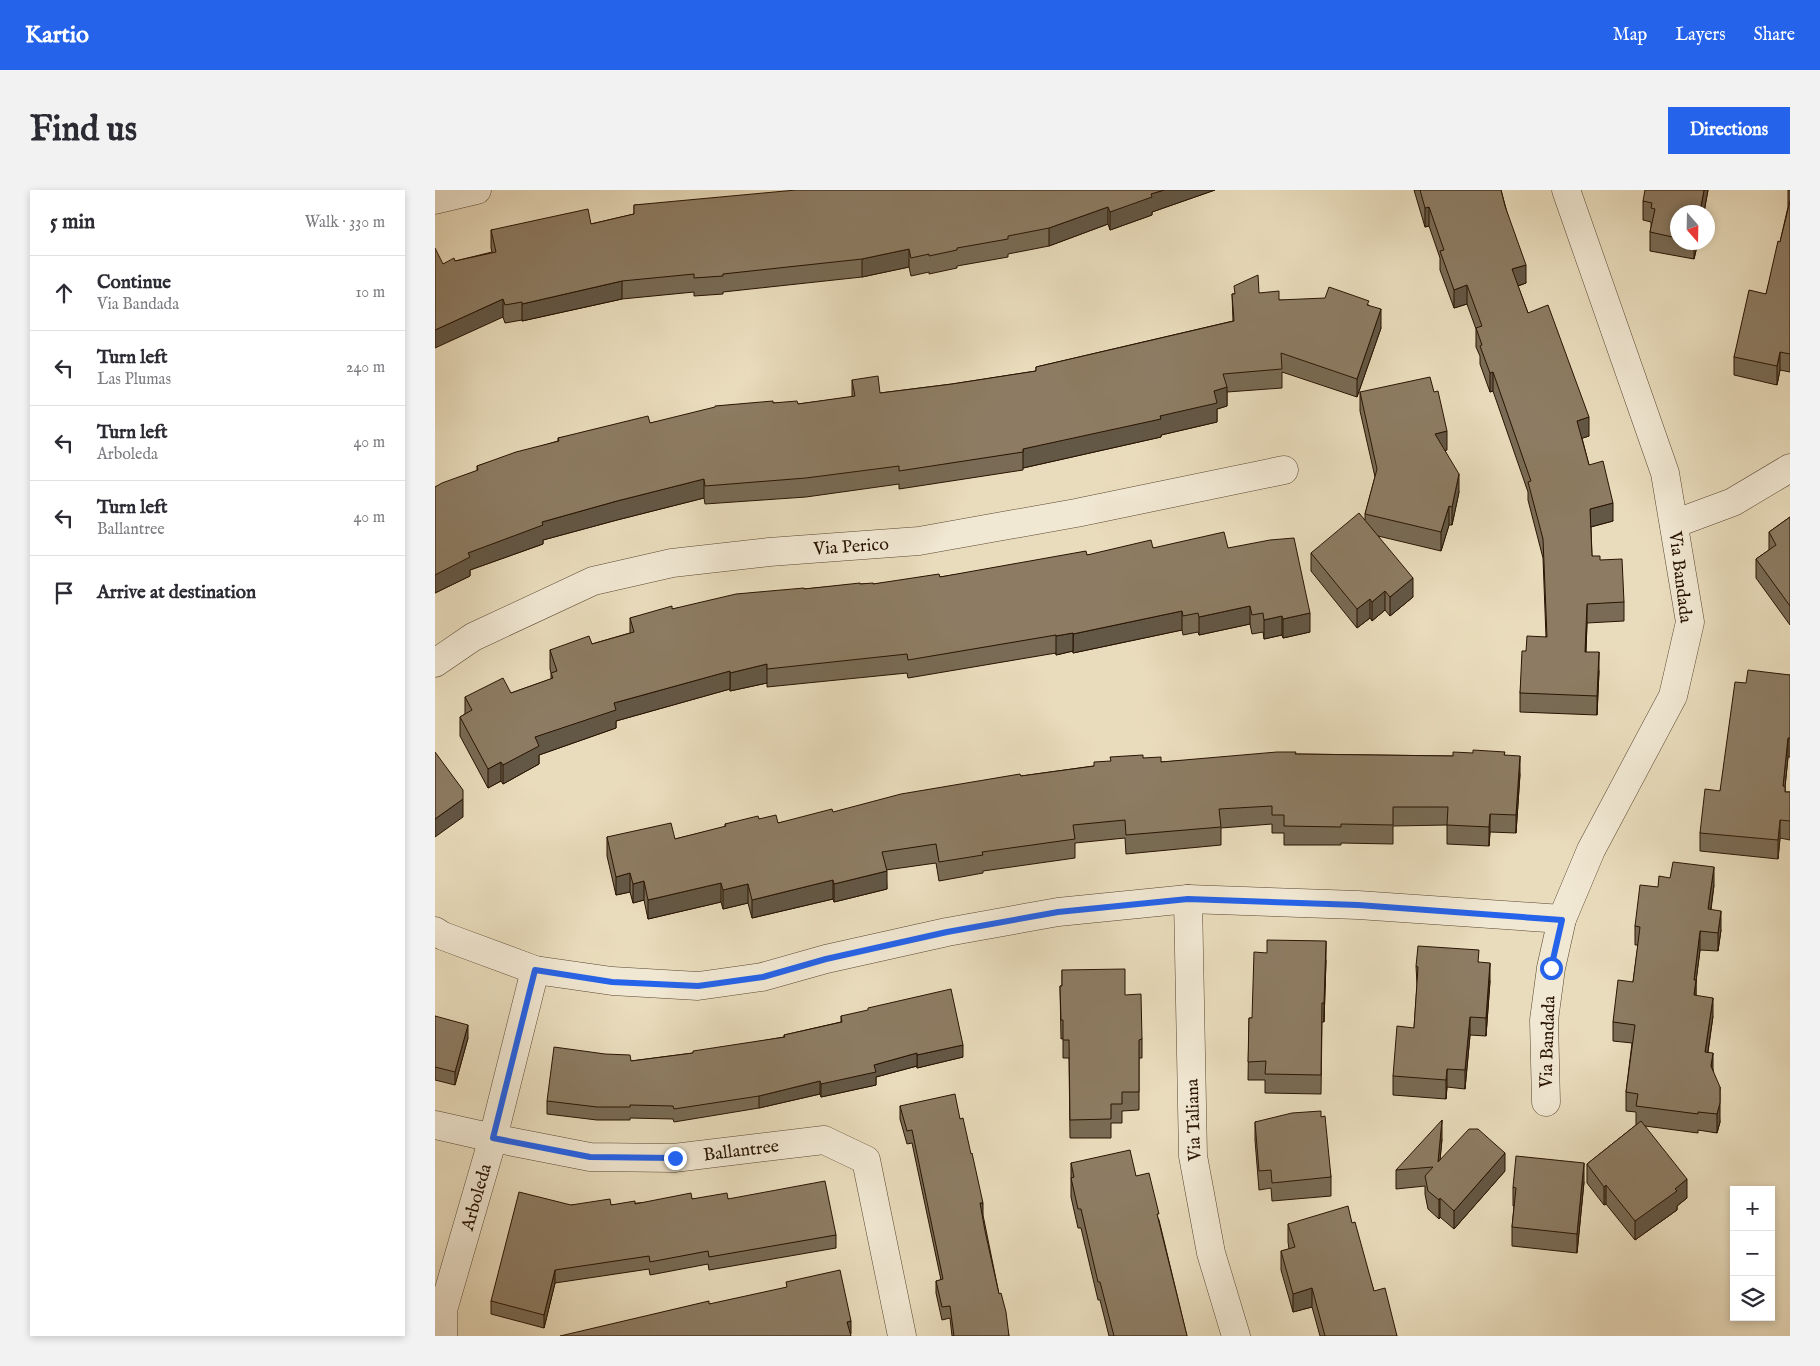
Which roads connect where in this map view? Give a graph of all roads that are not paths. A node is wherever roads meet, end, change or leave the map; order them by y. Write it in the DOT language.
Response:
graph roads {
  1 [pos="477,190"];
  2 [pos="1566,190"];
  3 [pos="435,200"];
  4 [pos="1790,468"];
  5 [pos="1284,470"];
  6 [pos="1674,524"];
  7 [pos="435,663"];
  8 [pos="1188,899"];
  9 [pos="1562,920"];
  10 [pos="435,931"];
  11 [pos="535,970"];
  12 [pos="1546,1102"];
  13 [pos="435,1125"];
  14 [pos="493,1138"];
  15 [pos="443,1336"];
  16 [pos="901,1336"];
  17 [pos="1236,1336"];
  1 -- 3 [label="street"];
  2 -- 6 [label="street, Via Bandada"];
  4 -- 6 [label="street"];
  5 -- 7 [label="street, Via Perico"];
  6 -- 9 [label="street, Via Bandada"];
  8 -- 9 [label="street"];
  8 -- 11 [label="street"];
  8 -- 17 [label="street, Via Taliana"];
  9 -- 12 [label="street, Via Bandada"];
  10 -- 11 [label="street"];
  11 -- 14 [label="street, Arboleda"];
  13 -- 14 [label="street, Ballantree"];
  14 -- 15 [label="street, Arboleda"];
  14 -- 16 [label="street, Ballantree"];
}
